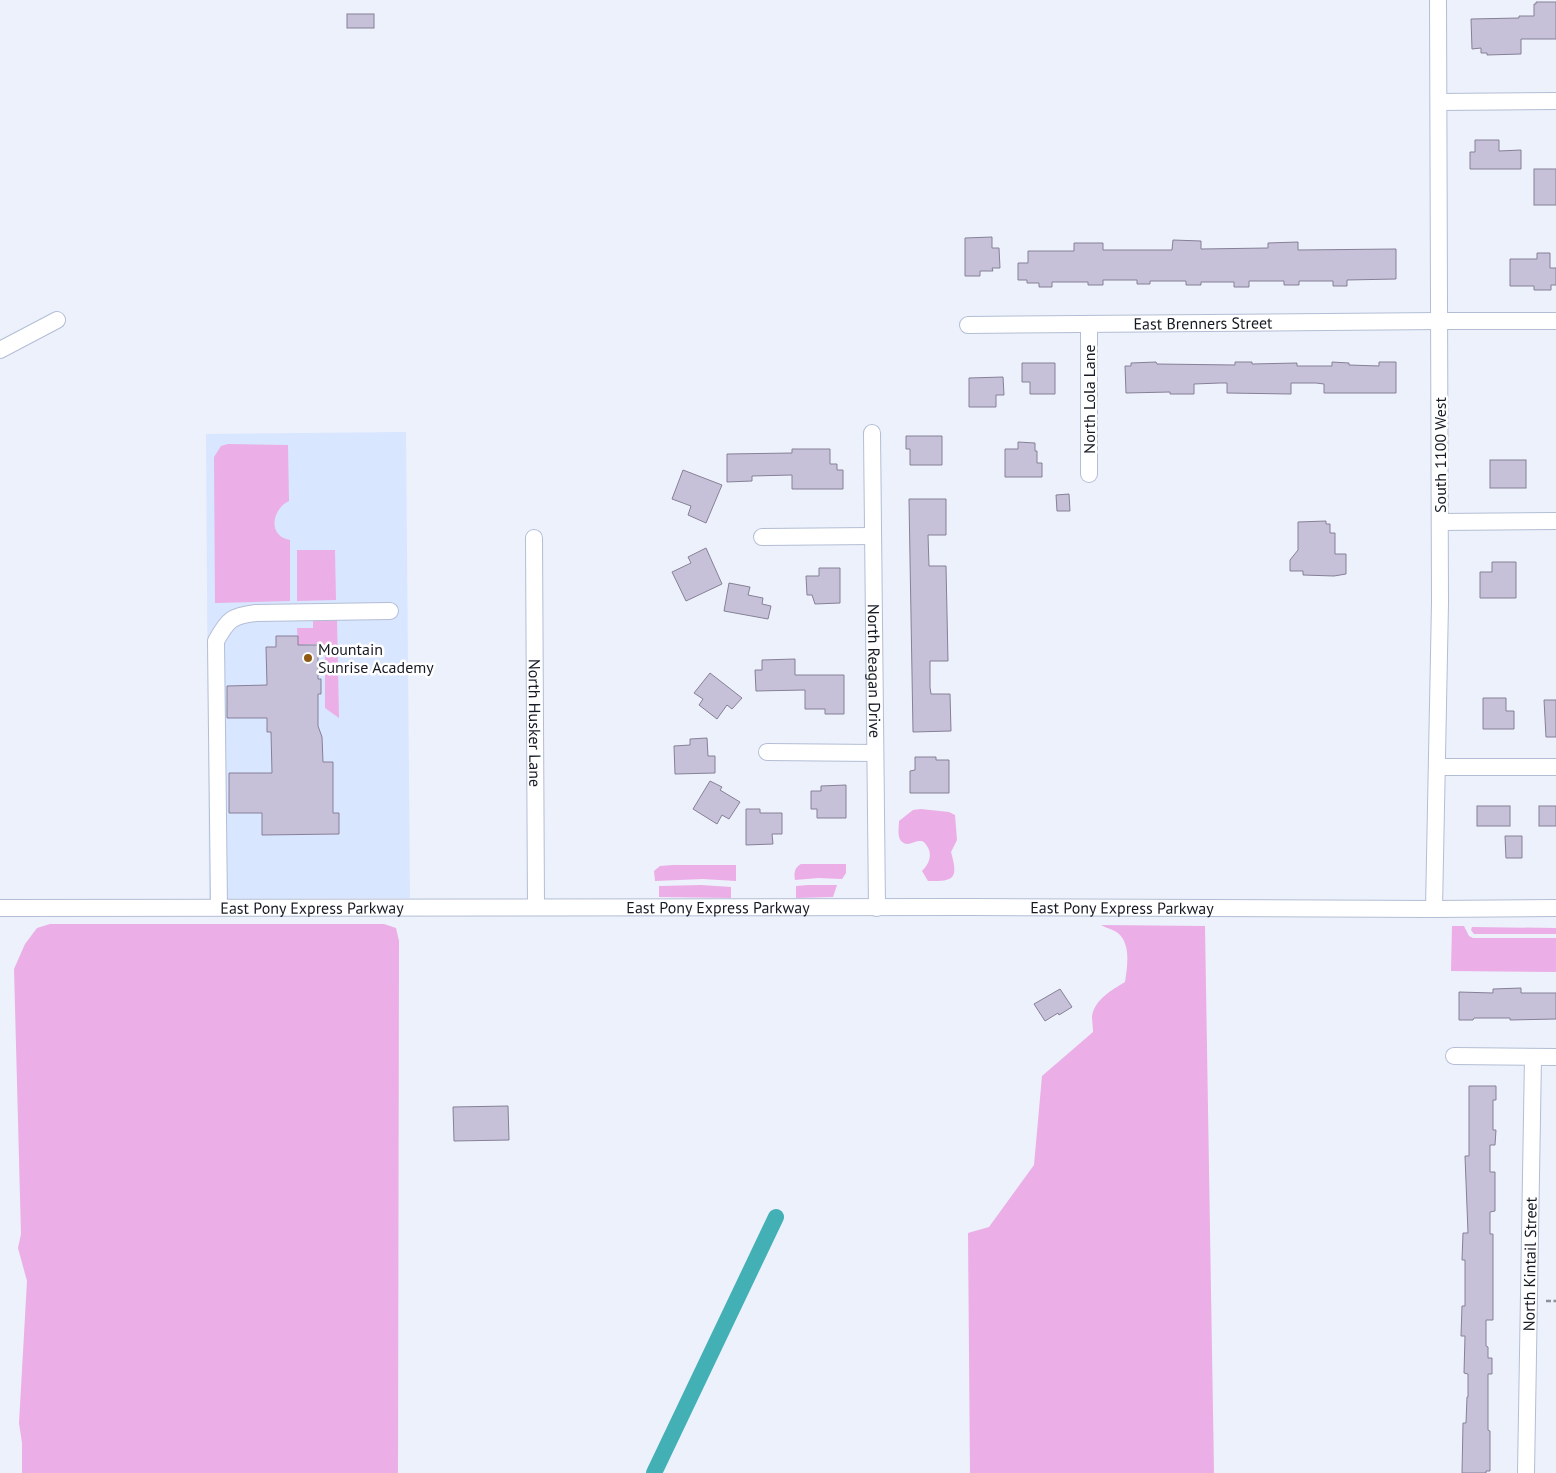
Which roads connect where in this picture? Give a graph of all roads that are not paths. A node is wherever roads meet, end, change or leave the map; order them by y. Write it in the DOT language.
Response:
graph roads {
  1 [pos="1438,0"];
  2 [pos="1556,101"];
  3 [pos="1439,102"];
  4 [pos="57,320"];
  5 [pos="1439,321"];
  6 [pos="1556,321"];
  7 [pos="1089,324"];
  8 [pos="968,325"];
  9 [pos="0,350"];
  10 [pos="872,433"];
  11 [pos="1089,474"];
  12 [pos="1440,522"];
  13 [pos="1556,522"];
  14 [pos="872,536"];
  15 [pos="762,537"];
  16 [pos="534,538"];
  17 [pos="390,611"];
  18 [pos="767,752"];
  19 [pos="875,753"];
  20 [pos="1437,767"];
  21 [pos="1556,767"];
  22 [pos="219,907"];
  23 [pos="0,908"];
  24 [pos="536,908"];
  25 [pos="876,908"];
  26 [pos="1556,908"];
  27 [pos="1434,910"];
  28 [pos="1454,1056"];
  29 [pos="1533,1056"];
  30 [pos="1556,1057"];
  31 [pos="1526,1473"];
  1 -- 3 [label="street, South 1100 West"];
  2 -- 3 [label="street"];
  3 -- 5 [label="street, South 1100 West"];
  4 -- 9 [label="street"];
  5 -- 6 [label="street, East Brenners Street"];
  5 -- 7 [label="street, East Brenners Street"];
  5 -- 12 [label="street, South 1100 West"];
  7 -- 8 [label="street, East Brenners Street"];
  7 -- 11 [label="street, North Lola Lane"];
  10 -- 14 [label="street, North Reagan Drive"];
  12 -- 13 [label="street"];
  12 -- 20 [label="street, South 1100 West"];
  14 -- 15 [label="street"];
  14 -- 19 [label="street, North Reagan Drive"];
  16 -- 24 [label="street, North Husker Lane"];
  17 -- 22 [label="street"];
  18 -- 19 [label="street"];
  19 -- 25 [label="street, North Reagan Drive"];
  20 -- 21 [label="street"];
  20 -- 27 [label="street, South 1100 West"];
  22 -- 23 [label="street, East Pony Express Parkway"];
  22 -- 24 [label="street, East Pony Express Parkway"];
  24 -- 25 [label="street, East Pony Express Parkway"];
  25 -- 27 [label="street, East Pony Express Parkway"];
  26 -- 27 [label="street, East Pony Express Parkway"];
  28 -- 29 [label="street"];
  29 -- 30 [label="street"];
  29 -- 31 [label="street, North Kintail Street"];
}
